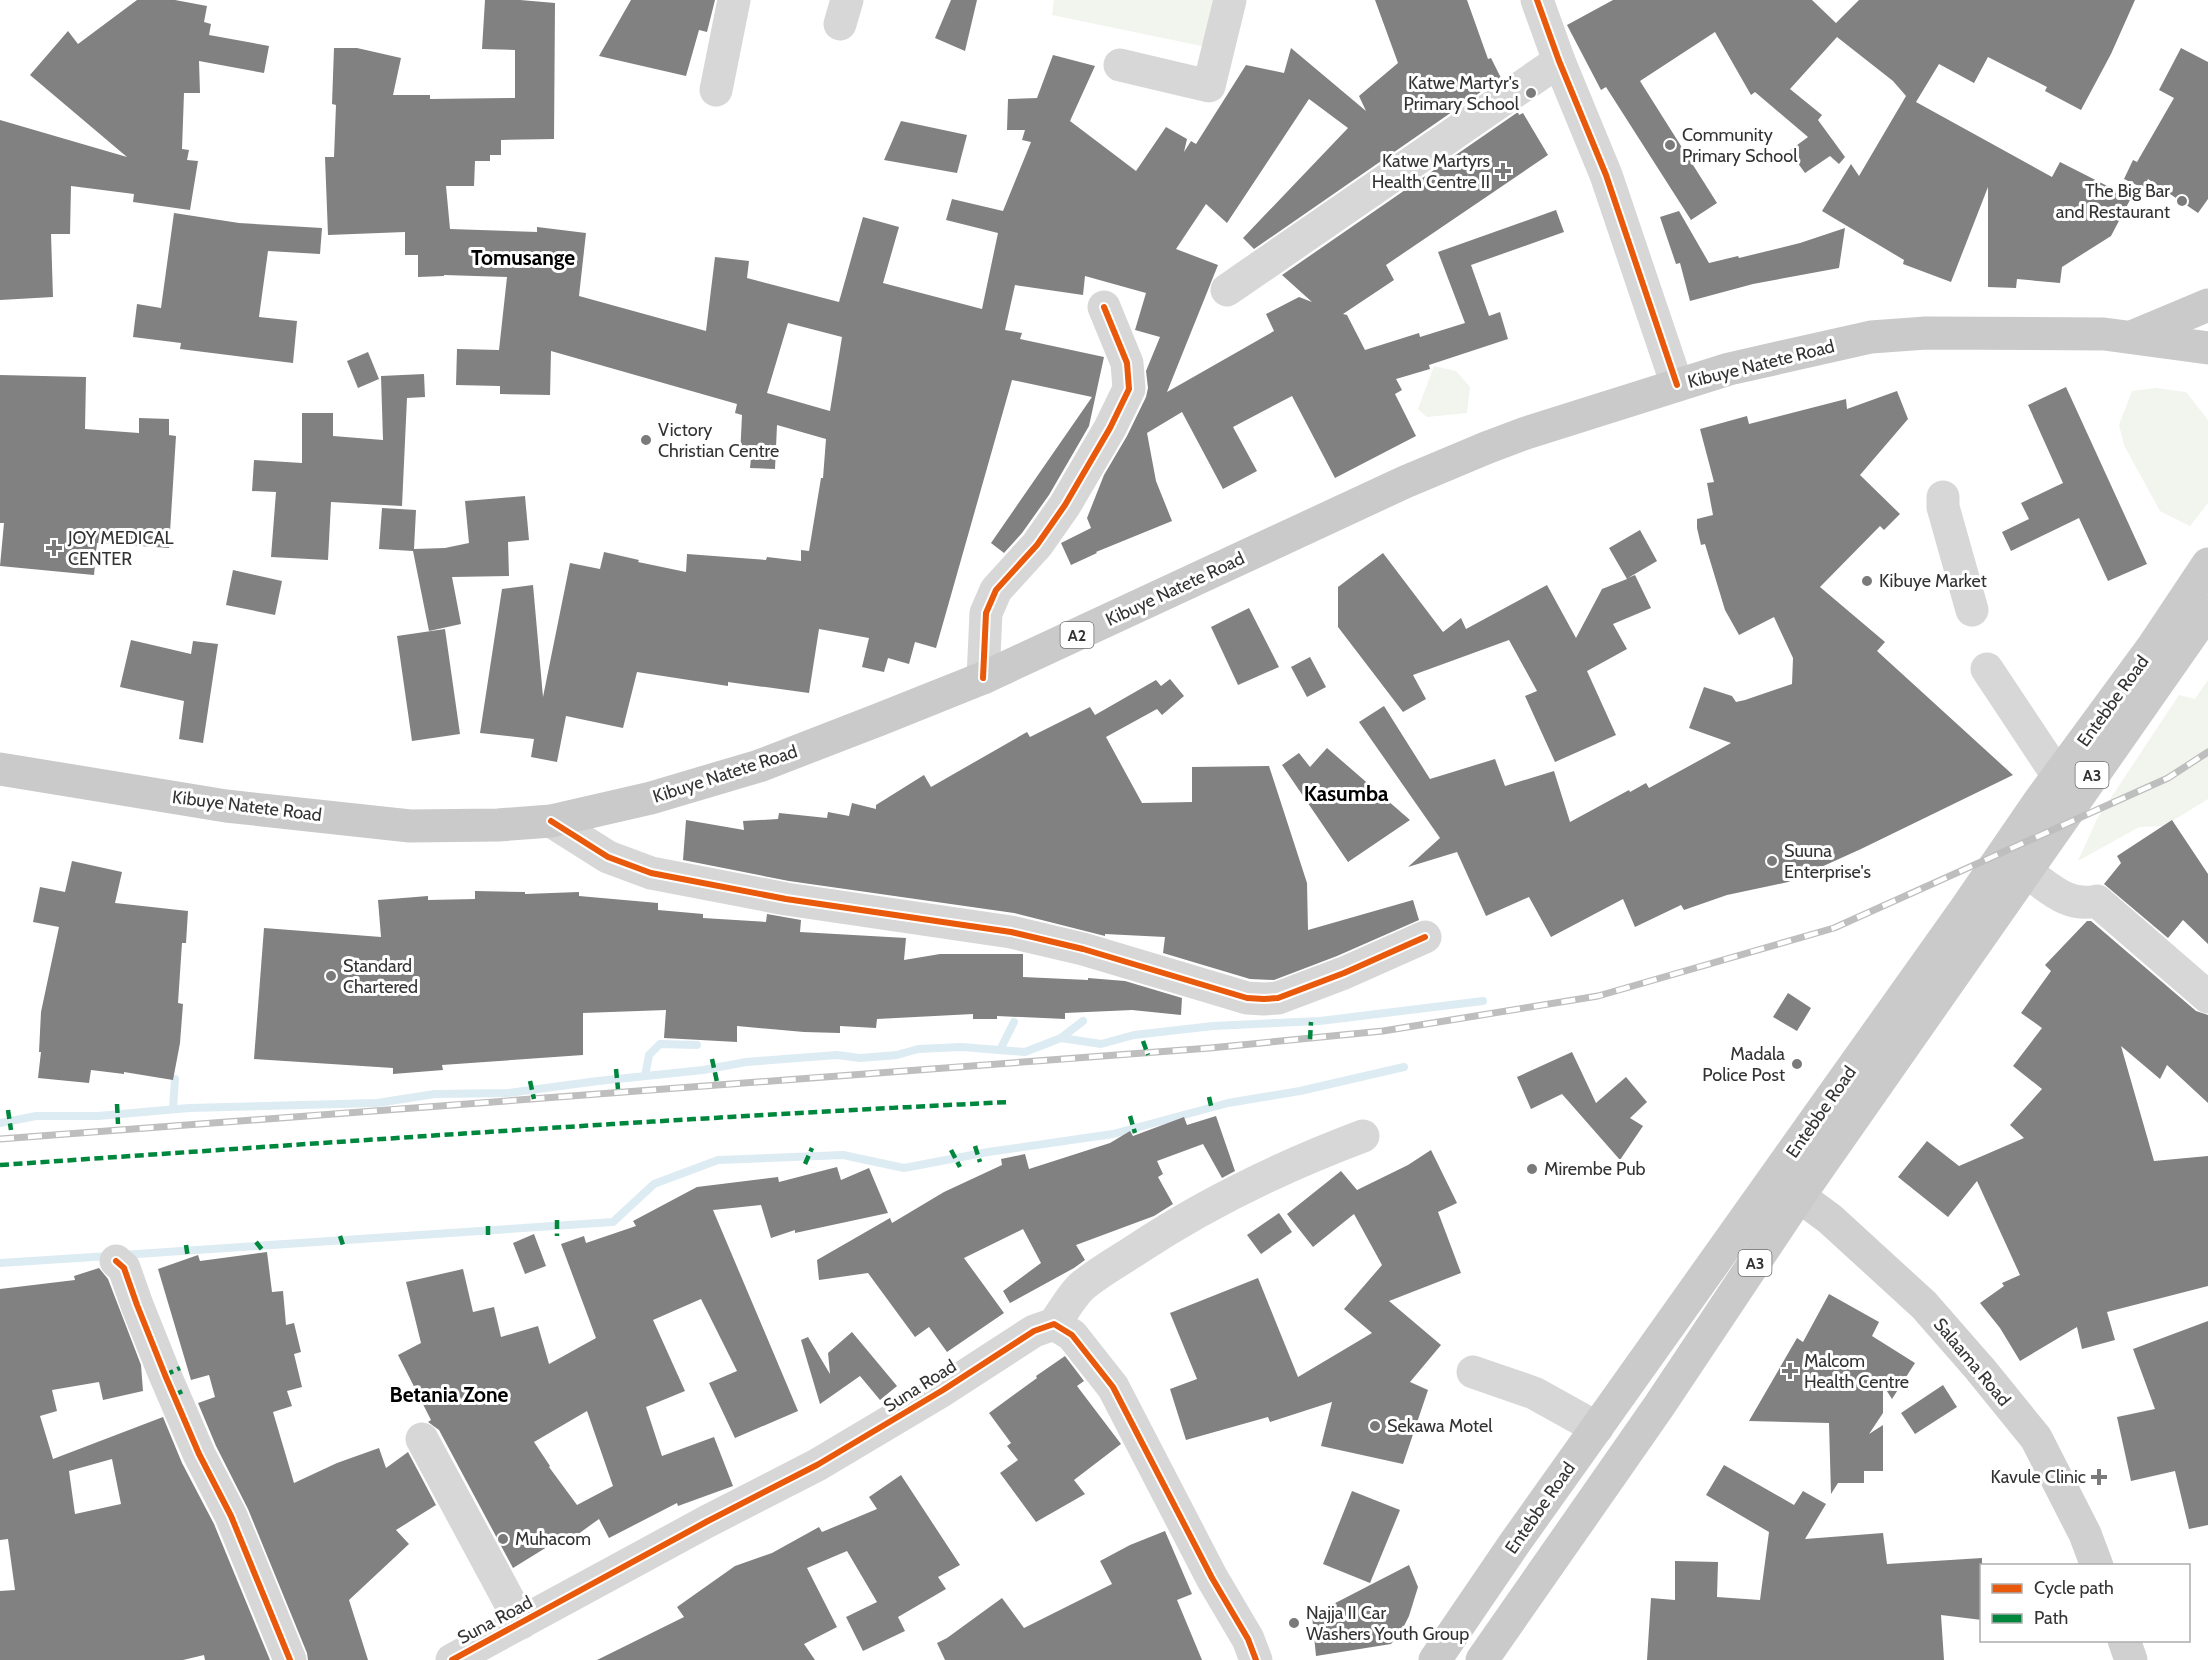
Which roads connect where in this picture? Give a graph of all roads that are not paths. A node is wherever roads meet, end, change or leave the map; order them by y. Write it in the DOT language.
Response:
graph roads {
  1 [pos="734,0"];
  2 [pos="1230,0"];
  3 [pos="1537,0"];
  4 [pos="1559,61"];
  5 [pos="1120,65"];
  6 [pos="716,90"];
  7 [pos="1227,290"];
  8 [pos="2208,305"];
  9 [pos="1104,307"];
  10 [pos="2134,336"];
  11 [pos="2208,348"];
  12 [pos="1677,385"];
  13 [pos="1942,497"];
  14 [pos="2208,564"];
  15 [pos="1972,610"];
  16 [pos="2208,610"];
  17 [pos="1987,669"];
  18 [pos="983,678"];
  19 [pos="0,769"];
  20 [pos="2058,776"];
  21 [pos="551,821"];
  22 [pos="2027,868"];
  23 [pos="1425,937"];
  24 [pos="2208,997"];
  25 [pos="1363,1136"];
  26 [pos="1799,1196"];
  27 [pos="116,1261"];
  28 [pos="1054,1324"];
  29 [pos="1473,1372"];
  30 [pos="1597,1428"];
  31 [pos="422,1439"];
  32 [pos="2096,1564"];
  33 [pos="521,1623"];
  34 [pos="2124,1642"];
  35 [pos="290,1660"];
  36 [pos="452,1660"];
  37 [pos="1256,1660"];
  38 [pos="1435,1660"];
  39 [pos="1482,1660"];
  40 [pos="2131,1660"];
  1 -- 6 [label="street"];
  2 -- 5 [label="street"];
  3 -- 4 [label="street"];
  4 -- 7 [label="street"];
  4 -- 12 [label="street"];
  8 -- 10 [label="main road, A2"];
  9 -- 18 [label="street"];
  10 -- 11 [label="main road, A2"];
  10 -- 12 [label="main road, Kibuye Natete Road / A2"];
  12 -- 18 [label="main road, Kibuye Natete Road / A2"];
  13 -- 15 [label="street"];
  14 -- 20 [label="main road, Entebbe Road / A3"];
  16 -- 22 [label="main road, Entebbe Road / A3"];
  17 -- 20 [label="street"];
  18 -- 21 [label="main road, Kibuye Natete Road / A2"];
  19 -- 21 [label="main road, Kibuye Natete Road / A2"];
  20 -- 30 [label="main road, Entebbe Road / A3"];
  21 -- 23 [label="street"];
  22 -- 24 [label="street"];
  22 -- 26 [label="main road, Entebbe Road / A3"];
  25 -- 28 [label="street"];
  26 -- 32 [label="main road, Salaama Road"];
  26 -- 39 [label="main road, Entebbe Road / A3"];
  27 -- 35 [label="street"];
  28 -- 33 [label="street, Suna Road"];
  28 -- 37 [label="street"];
  29 -- 30 [label="street"];
  30 -- 38 [label="main road, Entebbe Road / A3"];
  31 -- 33 [label="street"];
  33 -- 36 [label="street, Suna Road"];
  34 -- 40 [label="main road"];
}
